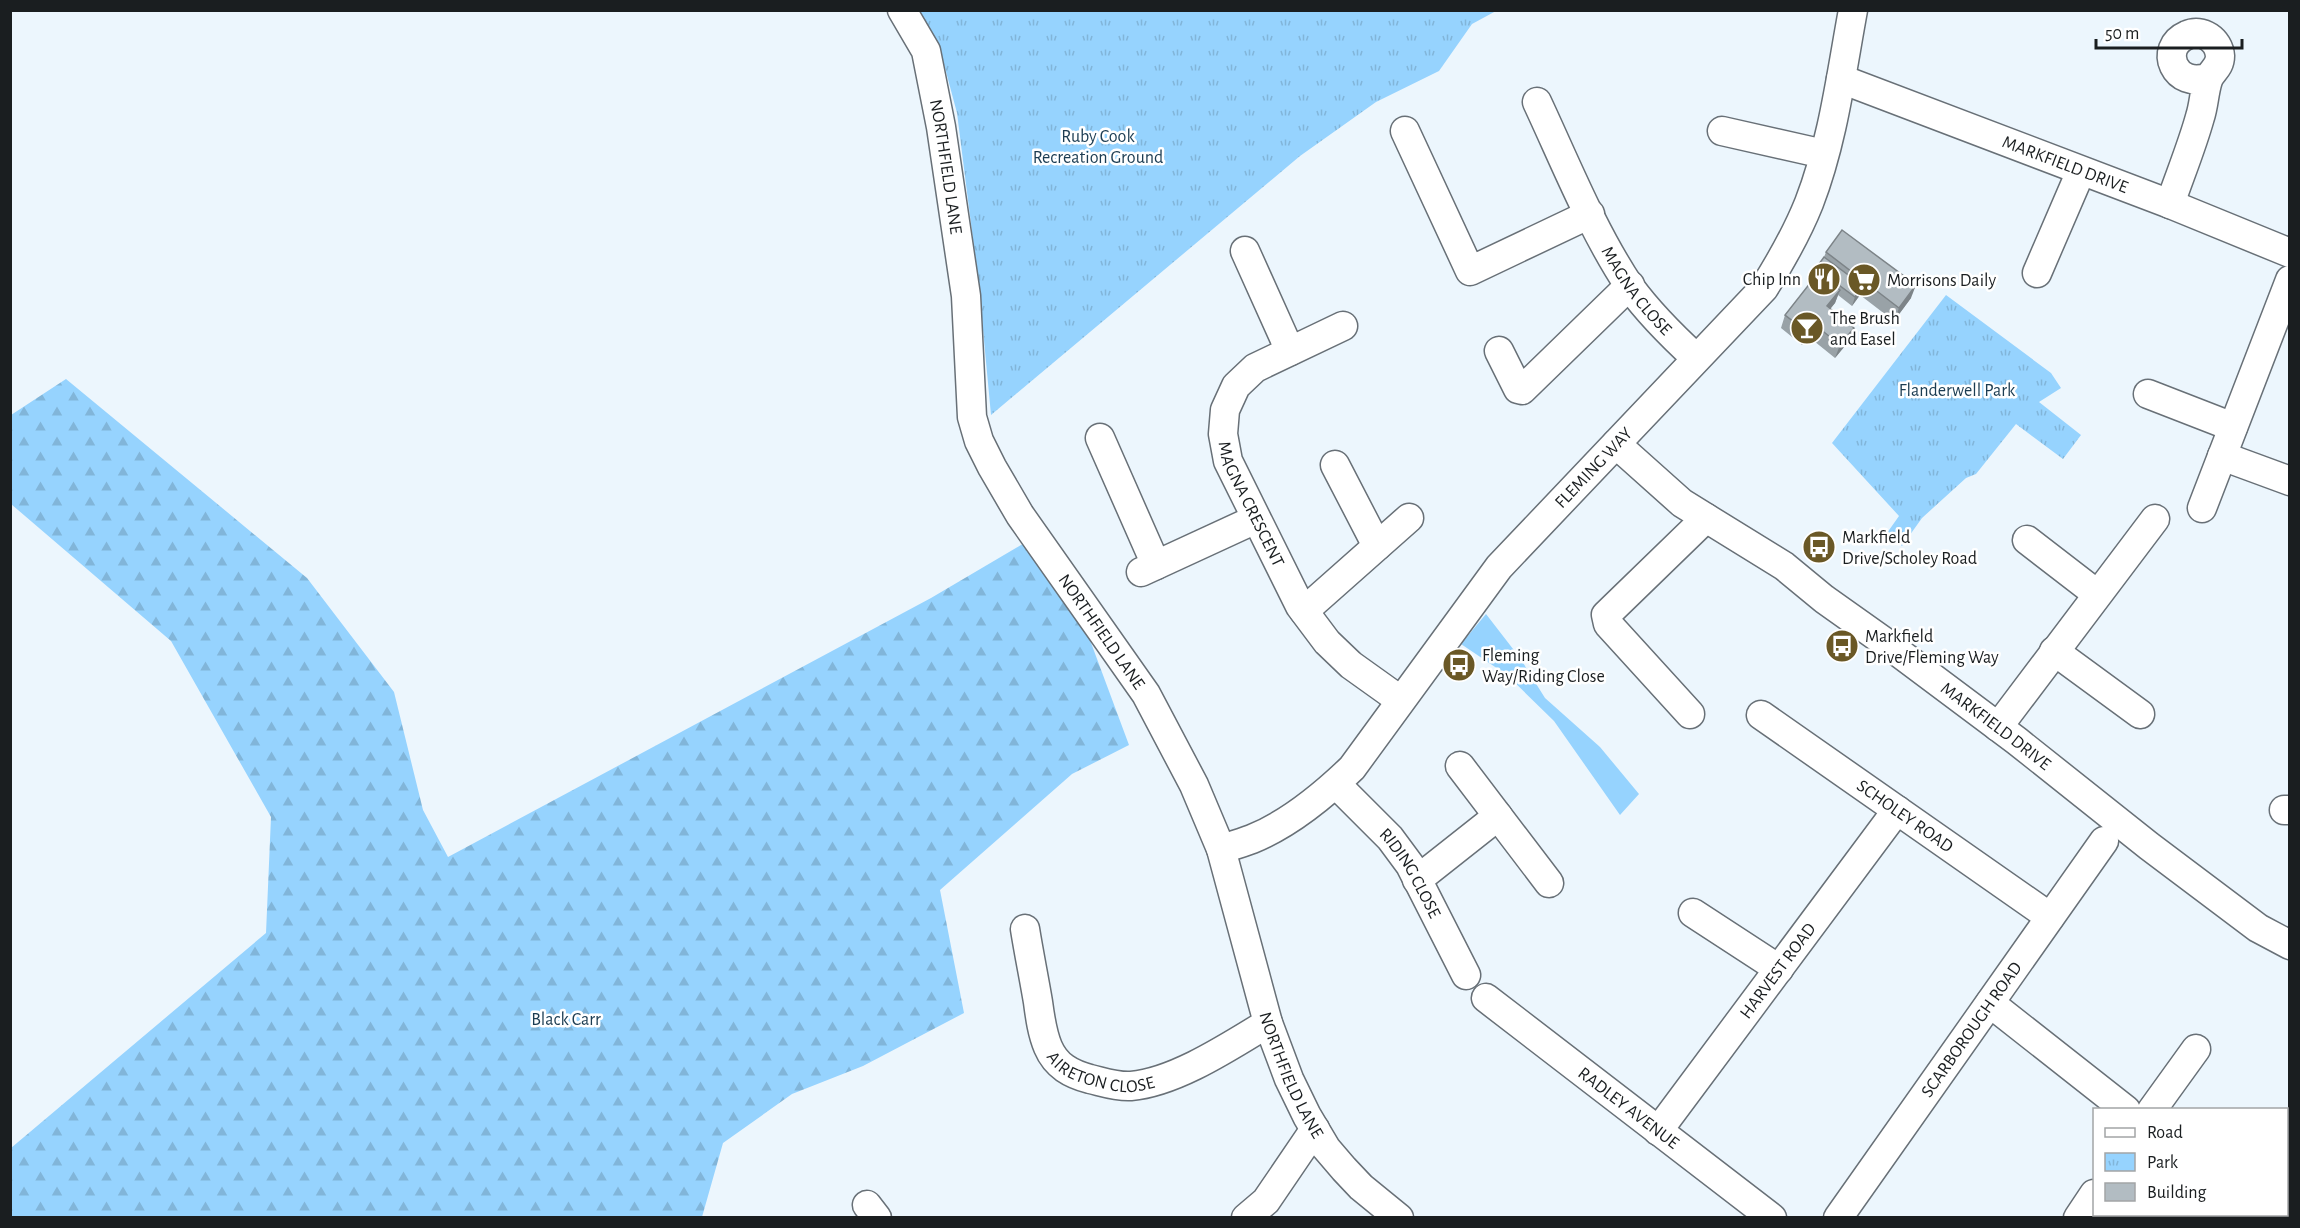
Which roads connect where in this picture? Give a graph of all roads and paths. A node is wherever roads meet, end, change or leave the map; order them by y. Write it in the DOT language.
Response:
graph roads {
  1 [pos="902,10"];
  2 [pos="1852,10"];
  3 [pos="2193,22"];
  4 [pos="1841,79"];
  5 [pos="1537,102"];
  6 [pos="1722,130"];
  7 [pos="1405,131"];
  8 [pos="1824,154"];
  9 [pos="2081,171"];
  10 [pos="2170,204"];
  11 [pos="1590,214"];
  12 [pos="1245,251"];
  13 [pos="2289,253"];
  14 [pos="2037,273"];
  15 [pos="2289,280"];
  16 [pos="1629,285"];
  17 [pos="1343,326"];
  18 [pos="1290,351"];
  19 [pos="1499,351"];
  20 [pos="1696,358"];
  21 [pos="2148,394"];
  22 [pos="2233,427"];
  23 [pos="1100,438"];
  24 [pos="1616,444"];
  25 [pos="2222,456"];
  26 [pos="1335,465"];
  27 [pos="2289,481"];
  28 [pos="2202,508"];
  29 [pos="1409,518"];
  30 [pos="1706,518"];
  31 [pos="1256,519"];
  32 [pos="2155,519"];
  33 [pos="2027,540"];
  34 [pos="1377,546"];
  35 [pos="2105,584"];
  36 [pos="1304,611"];
  37 [pos="2055,651"];
  38 [pos="1400,700"];
  39 [pos="1690,714"];
  40 [pos="2140,714"];
  41 [pos="1761,715"];
  42 [pos="1998,727"];
  43 [pos="1460,766"];
  44 [pos="1336,784"];
  45 [pos="1897,810"];
  46 [pos="1498,816"];
  47 [pos="2104,841"];
  48 [pos="1221,849"];
  49 [pos="1417,880"];
  50 [pos="1549,883"];
  51 [pos="1693,913"];
  52 [pos="2050,917"];
  53 [pos="1025,929"];
  54 [pos="2289,945"];
  55 [pos="1779,969"];
  56 [pos="1466,975"];
  57 [pos="1486,998"];
  58 [pos="1990,1003"];
  59 [pos="1268,1023"];
  60 [pos="2196,1049"];
  61 [pos="2123,1108"];
  62 [pos="2153,1108"];
  63 [pos="1315,1129"];
  64 [pos="1658,1131"];
  65 [pos="2093,1196"];
  66 [pos="1246,1218"];
  67 [pos="1399,1218"];
  68 [pos="1772,1218"];
  69 [pos="1838,1218"];
  70 [pos="2078,1218"];
  1 -- 48 [label="street, NORTHFIELD LANE"];
  2 -- 4 [label="street, FLEMING WAY"];
  3 -- 10 [label="street"];
  4 -- 8 [label="street, FLEMING WAY"];
  4 -- 9 [label="street, MARKFIELD DRIVE"];
  5 -- 11 [label="street, MAGNA CLOSE"];
  6 -- 8 [label="street"];
  7 -- 11 [label="street"];
  8 -- 20 [label="street, FLEMING WAY"];
  9 -- 10 [label="street, MARKFIELD DRIVE"];
  9 -- 14 [label="street"];
  10 -- 13 [label="street, MARKFIELD DRIVE"];
  11 -- 16 [label="street, MAGNA CLOSE"];
  12 -- 18 [label="street"];
  15 -- 22 [label="street"];
  16 -- 19 [label="street"];
  16 -- 20 [label="street, MAGNA CLOSE"];
  17 -- 18 [label="street, MAGNA CRESCENT"];
  18 -- 31 [label="street, MAGNA CRESCENT"];
  20 -- 24 [label="street, FLEMING WAY"];
  21 -- 22 [label="street"];
  22 -- 25 [label="street"];
  23 -- 31 [label="street"];
  24 -- 30 [label="street, MARKFIELD DRIVE"];
  24 -- 38 [label="street, FLEMING WAY"];
  25 -- 27 [label="street"];
  25 -- 28 [label="street"];
  26 -- 34 [label="street"];
  29 -- 34 [label="street"];
  30 -- 39 [label="street"];
  30 -- 42 [label="street, MARKFIELD DRIVE"];
  31 -- 36 [label="street, MAGNA CRESCENT"];
  32 -- 35 [label="street"];
  33 -- 35 [label="street"];
  34 -- 36 [label="street"];
  35 -- 37 [label="street"];
  36 -- 38 [label="street, MAGNA CRESCENT"];
  37 -- 40 [label="street"];
  37 -- 42 [label="street"];
  38 -- 44 [label="street, FLEMING WAY"];
  41 -- 45 [label="street, SCHOLEY ROAD"];
  42 -- 54 [label="street, MARKFIELD DRIVE"];
  43 -- 46 [label="street"];
  44 -- 48 [label="street, FLEMING WAY"];
  44 -- 49 [label="street, RIDING CLOSE"];
  45 -- 52 [label="street, SCHOLEY ROAD"];
  45 -- 55 [label="street, HARVEST ROAD"];
  46 -- 49 [label="street"];
  46 -- 50 [label="street"];
  47 -- 52 [label="street, SCARBOROUGH ROAD"];
  48 -- 59 [label="street, NORTHFIELD LANE"];
  49 -- 56 [label="street, RIDING CLOSE"];
  51 -- 55 [label="street"];
  52 -- 58 [label="street, SCARBOROUGH ROAD"];
  53 -- 59 [label="street, AIRETON CLOSE"];
  55 -- 64 [label="street, HARVEST ROAD"];
  57 -- 64 [label="street, RADLEY AVENUE"];
  58 -- 61 [label="street"];
  58 -- 69 [label="street, SCARBOROUGH ROAD"];
  59 -- 63 [label="street, NORTHFIELD LANE"];
  60 -- 62 [label="street"];
  63 -- 66 [label="street"];
  63 -- 67 [label="street, NORTHFIELD LANE"];
  64 -- 68 [label="street, RADLEY AVENUE"];
  65 -- 70 [label="street"];
}
